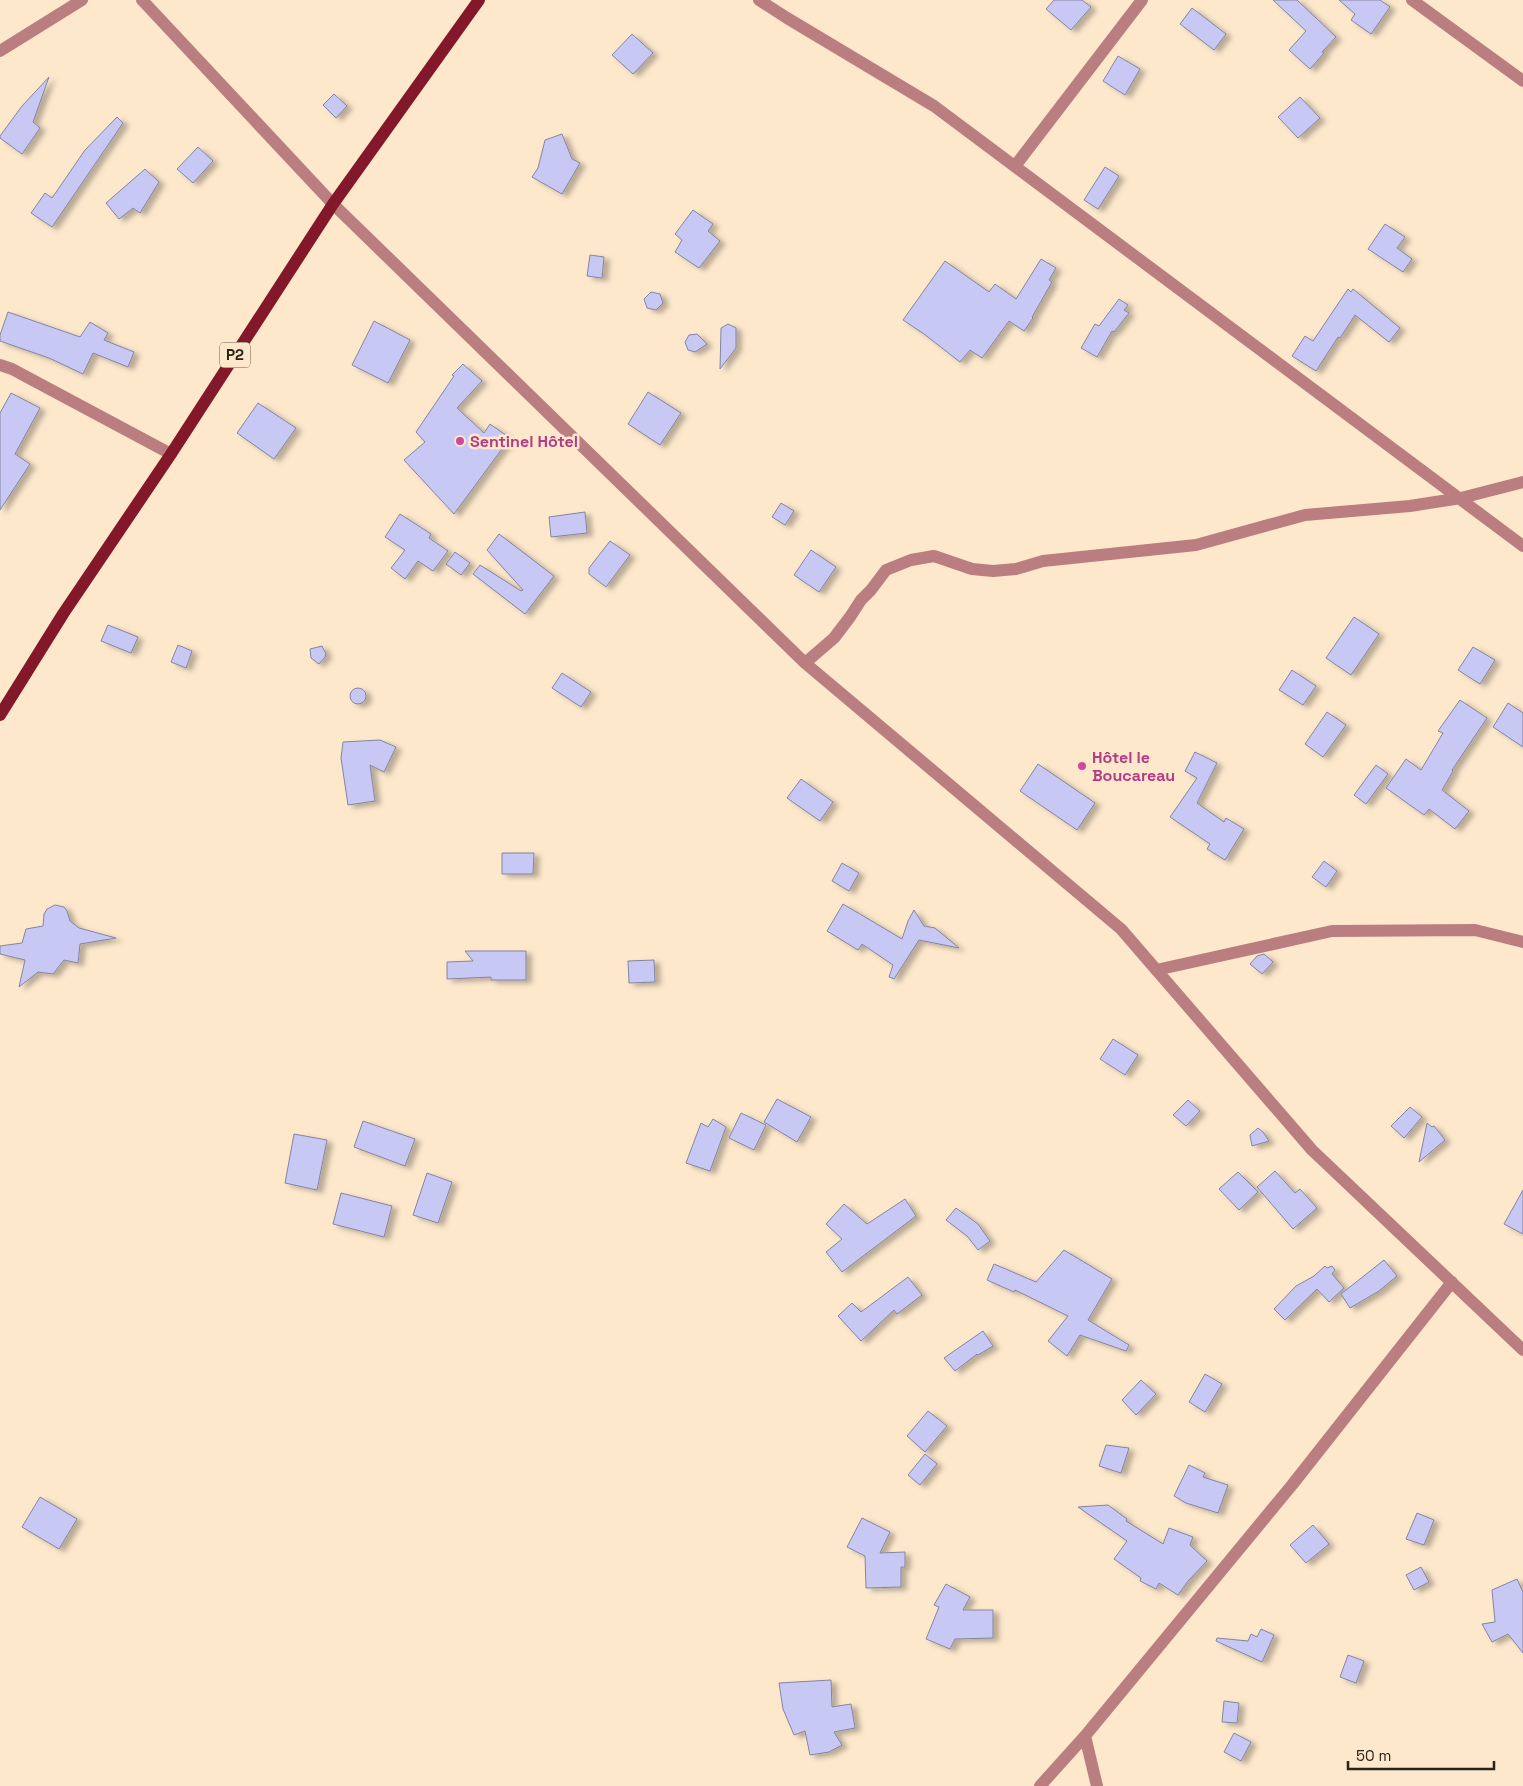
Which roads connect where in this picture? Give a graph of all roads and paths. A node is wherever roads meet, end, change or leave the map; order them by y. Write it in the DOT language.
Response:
graph roads {
  1 [pos="82,0"];
  2 [pos="142,0"];
  3 [pos="478,0"];
  4 [pos="759,0"];
  5 [pos="1142,0"];
  6 [pos="1412,0"];
  7 [pos="0,51"];
  8 [pos="1523,81"];
  9 [pos="1015,166"];
  10 [pos="333,204"];
  11 [pos="0,365"];
  12 [pos="170,454"];
  13 [pos="1523,482"];
  14 [pos="1461,498"];
  15 [pos="1523,546"];
  16 [pos="805,663"];
  17 [pos="0,715"];
  18 [pos="1523,942"];
  19 [pos="1156,970"];
  20 [pos="1452,1282"];
  21 [pos="1523,1350"];
  22 [pos="1085,1736"];
  23 [pos="1040,1786"];
  24 [pos="1097,1786"];
  1 -- 7 [label="street"];
  2 -- 10 [label="street"];
  3 -- 10 [label="main road, P2"];
  4 -- 9 [label="street"];
  5 -- 9 [label="street"];
  6 -- 8 [label="street"];
  9 -- 14 [label="street"];
  10 -- 12 [label="main road, P2"];
  10 -- 16 [label="street"];
  11 -- 12 [label="street"];
  12 -- 17 [label="main road, P2"];
  13 -- 14 [label="street"];
  14 -- 15 [label="street"];
  14 -- 16 [label="street"];
  16 -- 19 [label="street"];
  18 -- 19 [label="street"];
  19 -- 20 [label="street"];
  20 -- 21 [label="street"];
  20 -- 22 [label="street"];
  22 -- 23 [label="street"];
  22 -- 24 [label="street"];
}
